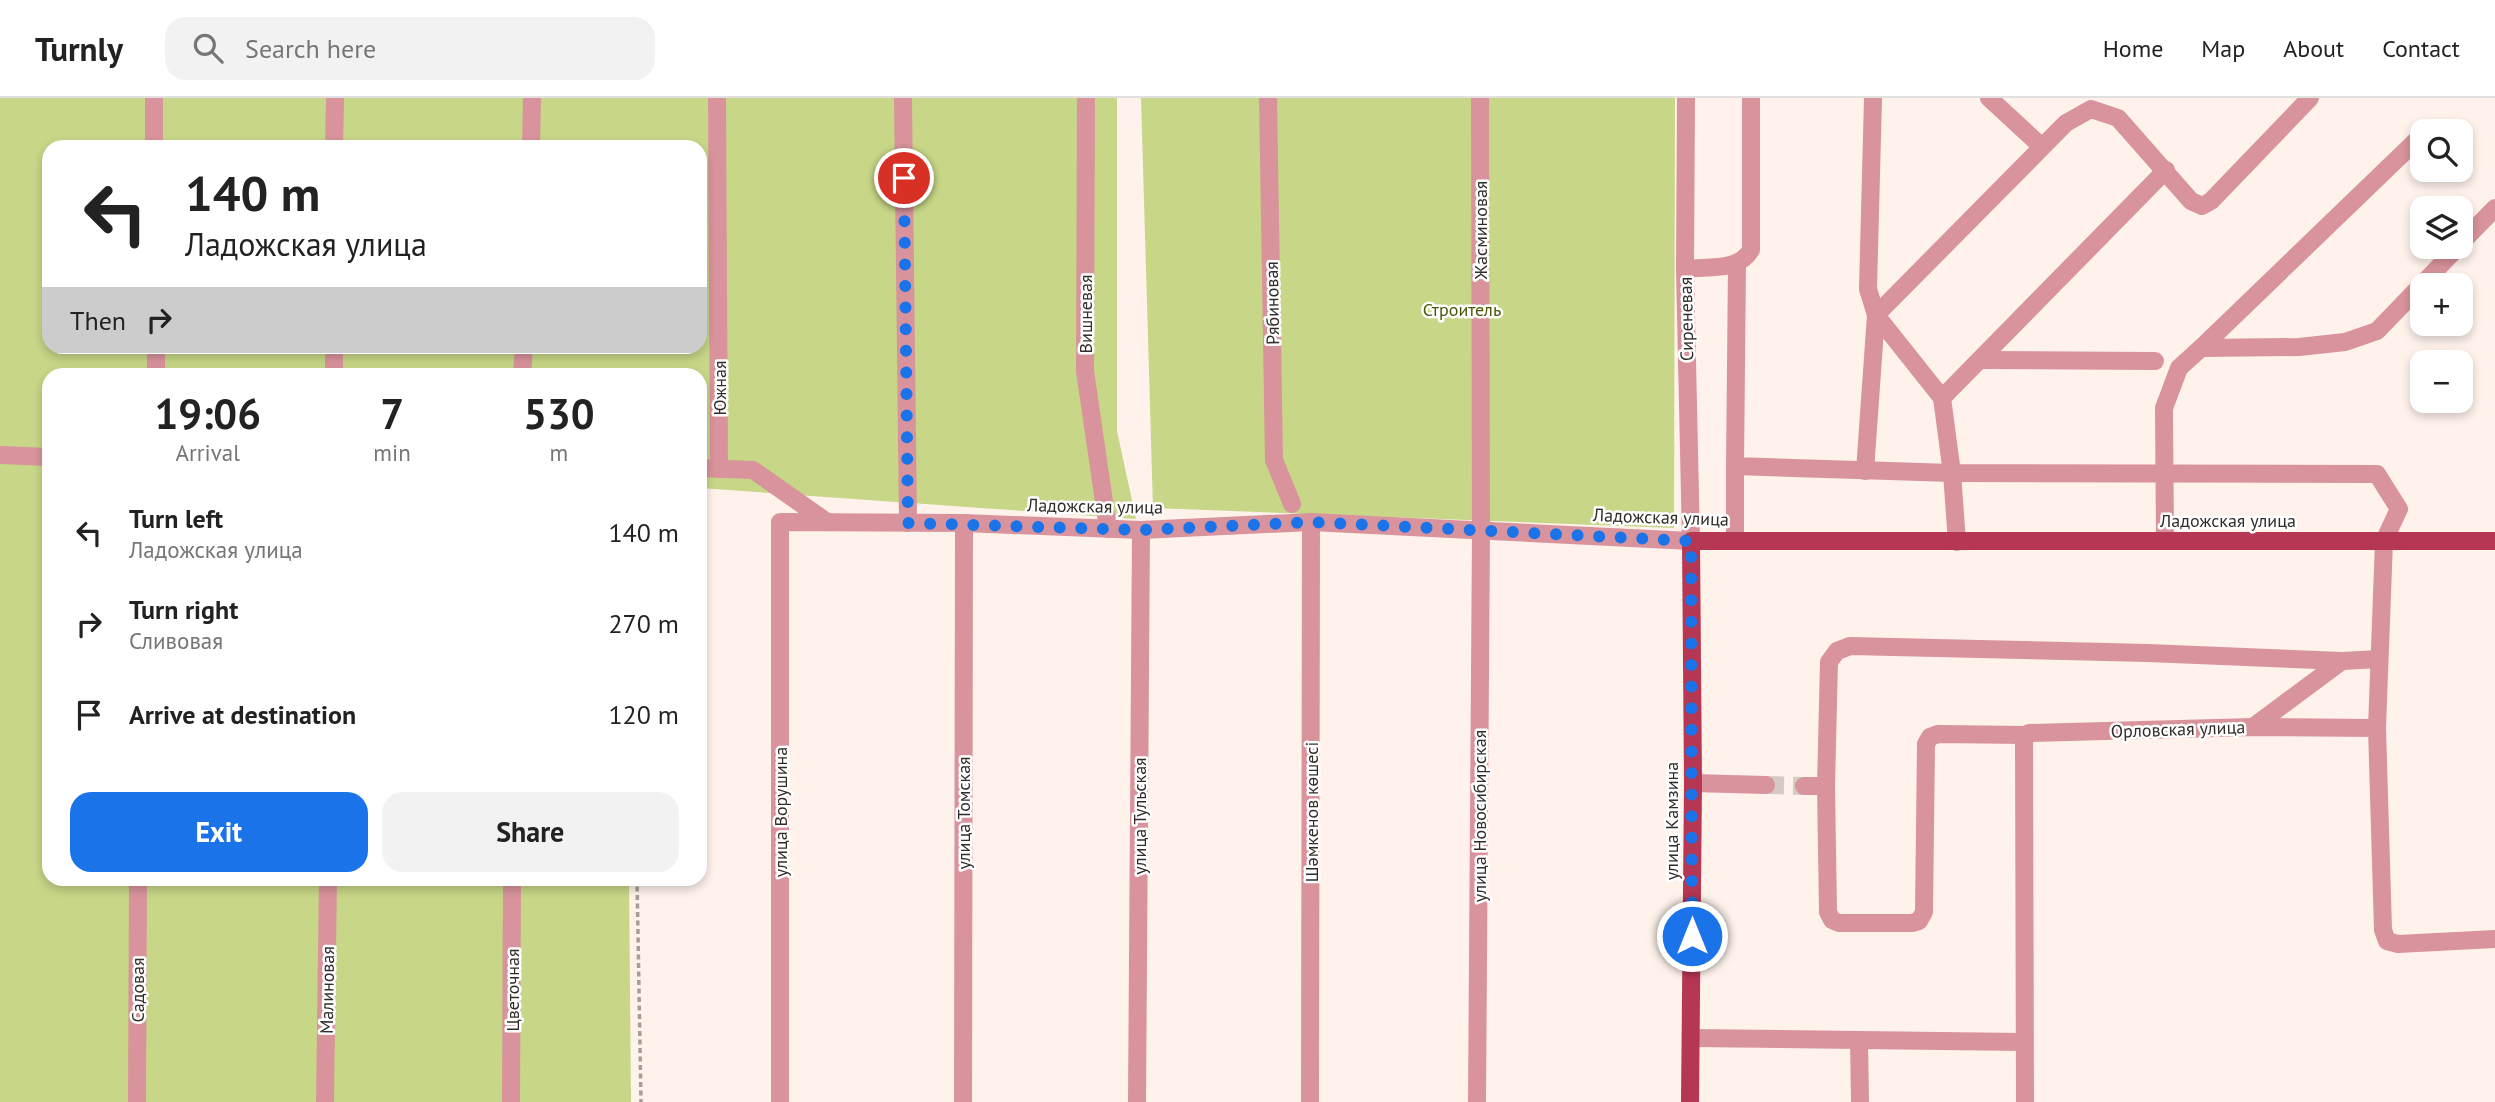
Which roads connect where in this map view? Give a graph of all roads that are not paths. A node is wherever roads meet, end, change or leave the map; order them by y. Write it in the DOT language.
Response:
graph roads {
  1 [pos="154,98"];
  2 [pos="335,98"];
  3 [pos="532,98"];
  4 [pos="716,98"];
  5 [pos="903,98"];
  6 [pos="1086,98"];
  7 [pos="1268,98"];
  8 [pos="1480,98"];
  9 [pos="1686,98"];
  10 [pos="1751,98"];
  11 [pos="1873,98"];
  12 [pos="1989,98"];
  13 [pos="2310,98"];
  14 [pos="154,140"];
  15 [pos="334,140"];
  16 [pos="531,140"];
  17 [pos="2410,145"];
  18 [pos="2042,147"];
  19 [pos="2166,170"];
  20 [pos="2495,208"];
  21 [pos="2473,231"];
  22 [pos="2446,259"];
  23 [pos="1737,265"];
  24 [pos="1685,269"];
  25 [pos="1876,315"];
  26 [pos="2201,348"];
  27 [pos="1981,359"];
  28 [pos="2155,360"];
  29 [pos="1942,398"];
  30 [pos="0,455"];
  31 [pos="42,457"];
  32 [pos="1735,466"];
  33 [pos="707,468"];
  34 [pos="719,469"];
  35 [pos="1865,471"];
  36 [pos="1952,473"];
  37 [pos="2165,474"];
  38 [pos="1292,504"];
  39 [pos="780,522"];
  40 [pos="827,522"];
  41 [pos="1311,522"];
  42 [pos="908,523"];
  43 [pos="964,523"];
  44 [pos="1108,529"];
  45 [pos="1140,530"];
  46 [pos="1480,531"];
  47 [pos="1735,540"];
  48 [pos="1691,541"];
  49 [pos="2165,541"];
  50 [pos="2384,541"];
  51 [pos="2495,541"];
  52 [pos="1957,542"];
  53 [pos="2379,659"];
  54 [pos="2342,661"];
  55 [pos="2253,727"];
  56 [pos="2377,728"];
  57 [pos="2026,735"];
  58 [pos="1693,783"];
  59 [pos="1766,785"];
  60 [pos="1804,786"];
  61 [pos="1826,786"];
  62 [pos="138,886"];
  63 [pos="328,886"];
  64 [pos="512,886"];
  65 [pos="2495,939"];
  66 [pos="1691,1038"];
  67 [pos="1859,1040"];
  68 [pos="2023,1042"];
  69 [pos="137,1102"];
  70 [pos="326,1102"];
  71 [pos="512,1102"];
  72 [pos="780,1102"];
  73 [pos="963,1102"];
  74 [pos="1137,1102"];
  75 [pos="1310,1102"];
  76 [pos="1477,1102"];
  77 [pos="1690,1102"];
  78 [pos="1860,1102"];
  79 [pos="2025,1102"];
  1 -- 14 [label="street"];
  2 -- 15 [label="street"];
  3 -- 16 [label="street"];
  4 -- 34 [label="street, Южная"];
  5 -- 42 [label="street"];
  6 -- 44 [label="street, Вишневая"];
  7 -- 38 [label="street, Рябиновая"];
  8 -- 46 [label="street, Жасминовая"];
  9 -- 24 [label="street, Сиреневая"];
  10 -- 23 [label="street"];
  11 -- 25 [label="street"];
  12 -- 18 [label="street"];
  13 -- 19 [label="street"];
  17 -- 26 [label="street"];
  18 -- 19 [label="street"];
  18 -- 25 [label="street"];
  19 -- 27 [label="street"];
  20 -- 21 [label="street"];
  22 -- 26 [label="street"];
  23 -- 24 [label="street"];
  23 -- 32 [label="street"];
  24 -- 48 [label="street, Сиреневая"];
  25 -- 29 [label="street"];
  25 -- 35 [label="street"];
  26 -- 37 [label="street"];
  27 -- 28 [label="street"];
  27 -- 29 [label="street"];
  29 -- 36 [label="street"];
  30 -- 31 [label="street"];
  32 -- 35 [label="street"];
  32 -- 47 [label="street"];
  33 -- 34 [label="street"];
  34 -- 40 [label="street"];
  35 -- 36 [label="street"];
  36 -- 37 [label="street"];
  36 -- 52 [label="street"];
  37 -- 49 [label="street"];
  37 -- 50 [label="street"];
  39 -- 40 [label="street, Ладожская улица"];
  39 -- 72 [label="street, улица Ворушина"];
  40 -- 42 [label="street, Ладожская улица"];
  41 -- 45 [label="street, Ладожская улица"];
  41 -- 46 [label="street, Ладожская улица"];
  41 -- 75 [label="street, Шәмкенов көшесі"];
  42 -- 43 [label="street, Ладожская улица"];
  43 -- 44 [label="street, Ладожская улица"];
  43 -- 73 [label="street, улица Томская"];
  44 -- 45 [label="street, Ладожская улица"];
  45 -- 74 [label="street, улица Тульская"];
  46 -- 48 [label="street, Ладожская улица"];
  46 -- 76 [label="street, улица Новосибирская"];
  47 -- 48 [label="main road, Ладожская улица"];
  47 -- 52 [label="main road, Ладожская улица"];
  48 -- 58 [label="main road, улица Камзина"];
  49 -- 50 [label="main road, Ладожская улица"];
  49 -- 52 [label="main road, Ладожская улица"];
  50 -- 51 [label="main road, Ладожская улица"];
  50 -- 53 [label="street"];
  53 -- 54 [label="street"];
  53 -- 56 [label="street"];
  54 -- 55 [label="street"];
  54 -- 61 [label="street"];
  55 -- 56 [label="street, Орловская улица"];
  55 -- 57 [label="street, Орловская улица"];
  56 -- 65 [label="street"];
  57 -- 61 [label="street, Орловская улица"];
  57 -- 68 [label="street"];
  58 -- 59 [label="street"];
  58 -- 66 [label="main road, улица Камзина"];
  60 -- 61 [label="street"];
  62 -- 69 [label="street, Садовая"];
  63 -- 70 [label="street, Малиновая"];
  64 -- 71 [label="street, Цветочная"];
  66 -- 67 [label="street"];
  66 -- 77 [label="main road, улица Камзина"];
  67 -- 68 [label="street"];
  67 -- 78 [label="street"];
  68 -- 79 [label="street"];
}
